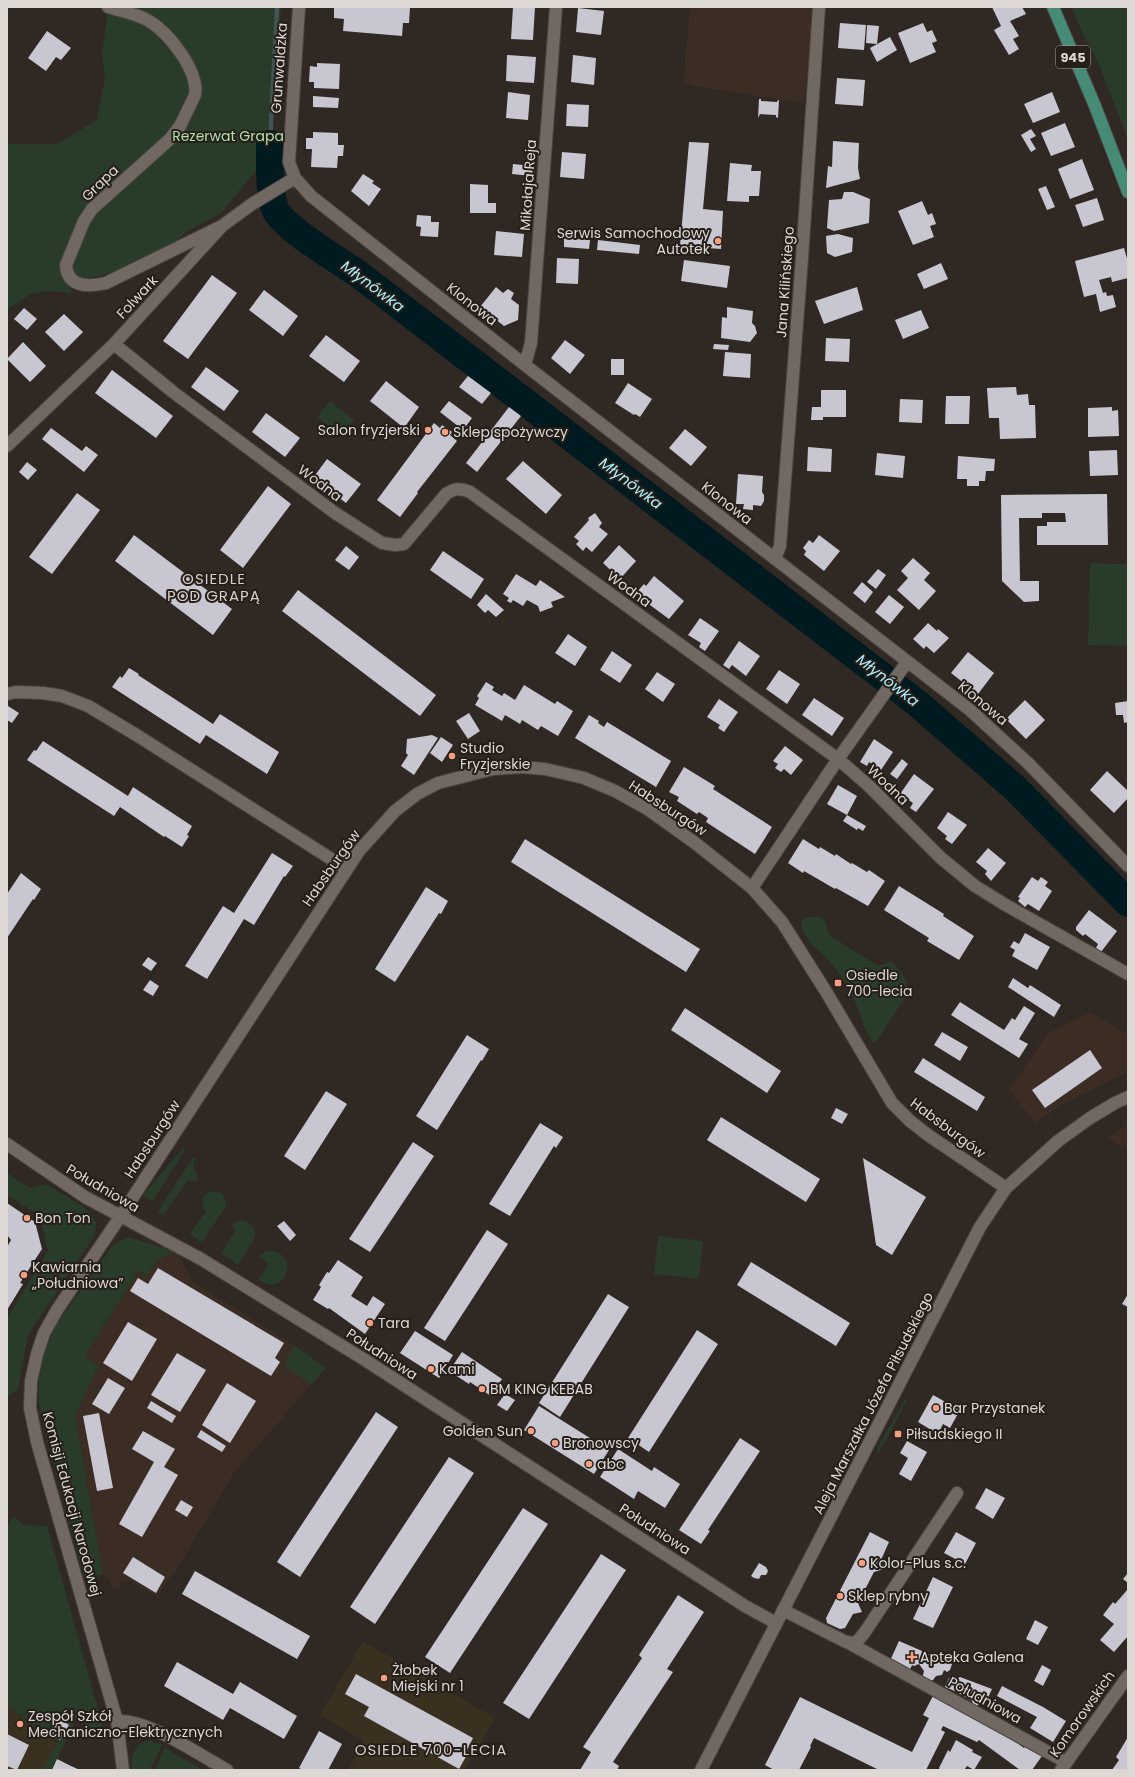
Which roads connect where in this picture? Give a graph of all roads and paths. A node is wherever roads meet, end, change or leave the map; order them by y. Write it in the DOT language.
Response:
graph roads {
  1 [pos="108,7"];
  2 [pos="299,7"];
  3 [pos="556,7"];
  4 [pos="818,7"];
  5 [pos="1053,7"];
  6 [pos="295,178"];
  7 [pos="1128,192"];
  8 [pos="222,226"];
  9 [pos="114,344"];
  10 [pos="525,365"];
  11 [pos="7,446"];
  12 [pos="775,559"];
  13 [pos="907,662"];
  14 [pos="7,694"];
  15 [pos="838,759"];
  16 [pos="1128,866"];
  17 [pos="347,869"];
  18 [pos="752,888"];
  19 [pos="1128,974"];
  20 [pos="1128,1097"];
  21 [pos="7,1144"];
  22 [pos="1006,1188"];
  23 [pos="120,1217"];
  24 [pos="957,1493"];
  25 [pos="783,1610"];
  26 [pos="776,1623"];
  27 [pos="846,1642"];
  28 [pos="1128,1676"];
  29 [pos="117,1721"];
  30 [pos="1063,1766"];
  31 [pos="123,1770"];
  32 [pos="227,1770"];
  33 [pos="701,1770"];
  1 -- 8 [label="street, Grapa"];
  2 -- 6 [label="street, Grunwaldzka"];
  3 -- 10 [label="street, Mikołaja Reja"];
  4 -- 12 [label="street, Jana Kilińskiego"];
  5 -- 7 [label="main road, 945"];
  6 -- 8 [label="street, Folwark"];
  6 -- 10 [label="street, Klonowa"];
  8 -- 9 [label="street, Folwark"];
  9 -- 11 [label="street, Folwark"];
  9 -- 15 [label="street, Wodna"];
  10 -- 12 [label="street, Klonowa"];
  12 -- 13 [label="street, Klonowa"];
  13 -- 15 [label="street"];
  13 -- 16 [label="street, Klonowa"];
  14 -- 17 [label="street"];
  15 -- 18 [label="street"];
  15 -- 19 [label="street, Wodna"];
  17 -- 18 [label="street, Habsburgów"];
  17 -- 23 [label="street, Habsburgów"];
  18 -- 22 [label="street, Habsburgów"];
  20 -- 22 [label="street, Aleja Marszałka Józefa Piłsudskiego"];
  21 -- 23 [label="street, Południowa"];
  22 -- 25 [label="street, Aleja Marszałka Józefa Piłsudskiego"];
  23 -- 26 [label="street, Południowa"];
  23 -- 29 [label="street, Komisji Edukacji Narodowej"];
  24 -- 27 [label="street"];
  25 -- 26 [label="street, Aleja Marszałka Józefa Piłsudskiego"];
  25 -- 27 [label="street, Południowa"];
  26 -- 33 [label="street, Aleja Marszałka Józefa Piłsudskiego"];
  27 -- 30 [label="street, Południowa"];
  28 -- 30 [label="street, Komorowskich"];
  29 -- 31 [label="street, Komisji Edukacji Narodowej"];
  29 -- 32 [label="street"];
}
